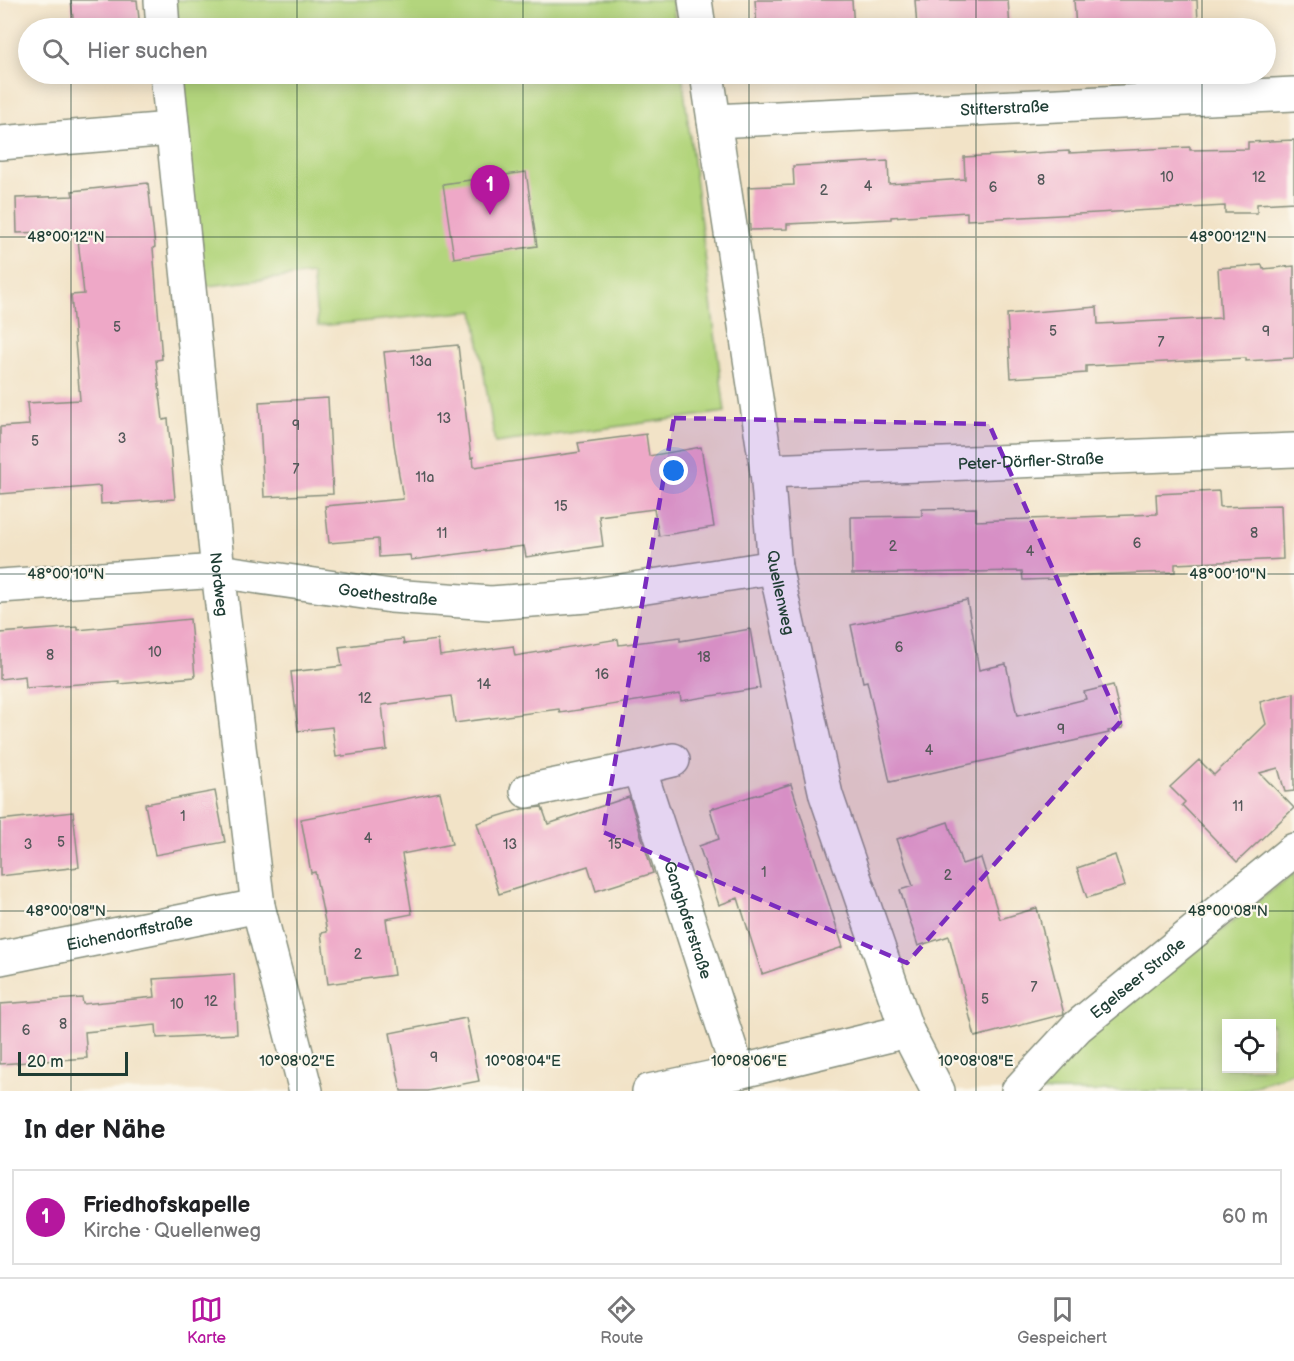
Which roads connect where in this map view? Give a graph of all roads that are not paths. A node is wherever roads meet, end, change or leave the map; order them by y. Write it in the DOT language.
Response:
graph roads {
  1 [pos="161,0"];
  2 [pos="695,0"];
  3 [pos="162,18"];
  4 [pos="698,18"];
  5 [pos="168,84"];
  6 [pos="708,84"];
  7 [pos="1294,94"];
  8 [pos="714,121"];
  9 [pos="171,129"];
  10 [pos="0,143"];
  11 [pos="1294,450"];
  12 [pos="767,471"];
  13 [pos="776,567"];
  14 [pos="218,571"];
  15 [pos="0,586"];
  16 [pos="673,760"];
  17 [pos="639,768"];
  18 [pos="527,791"];
  19 [pos="1294,850"];
  20 [pos="258,906"];
  21 [pos="0,958"];
  22 [pos="907,1030"];
  23 [pos="738,1072"];
  24 [pos="306,1091"];
  25 [pos="649,1091"];
  26 [pos="938,1091"];
  27 [pos="1018,1091"];
  1 -- 3 [label="street"];
  2 -- 4 [label="street"];
  5 -- 9 [label="street, Nordweg"];
  6 -- 8 [label="street, Quellenweg"];
  7 -- 8 [label="street, Stifterstraße"];
  8 -- 12 [label="street, Quellenweg"];
  9 -- 10 [label="street"];
  9 -- 14 [label="street, Nordweg"];
  11 -- 12 [label="street, Peter-Dörfler-Straße"];
  12 -- 13 [label="street, Quellenweg"];
  13 -- 14 [label="street, Goethestraße"];
  13 -- 22 [label="street, Quellenweg"];
  14 -- 15 [label="street, Goethestraße"];
  14 -- 20 [label="street, Nordweg"];
  16 -- 17 [label="street"];
  17 -- 18 [label="street"];
  17 -- 23 [label="street, Ganghoferstraße"];
  19 -- 27 [label="street, Egelseer Straße"];
  20 -- 21 [label="street, Eichendorffstraße"];
  20 -- 24 [label="street, Nordweg"];
  22 -- 23 [label="street"];
  22 -- 26 [label="street, Quellenweg"];
  23 -- 25 [label="street"];
}
